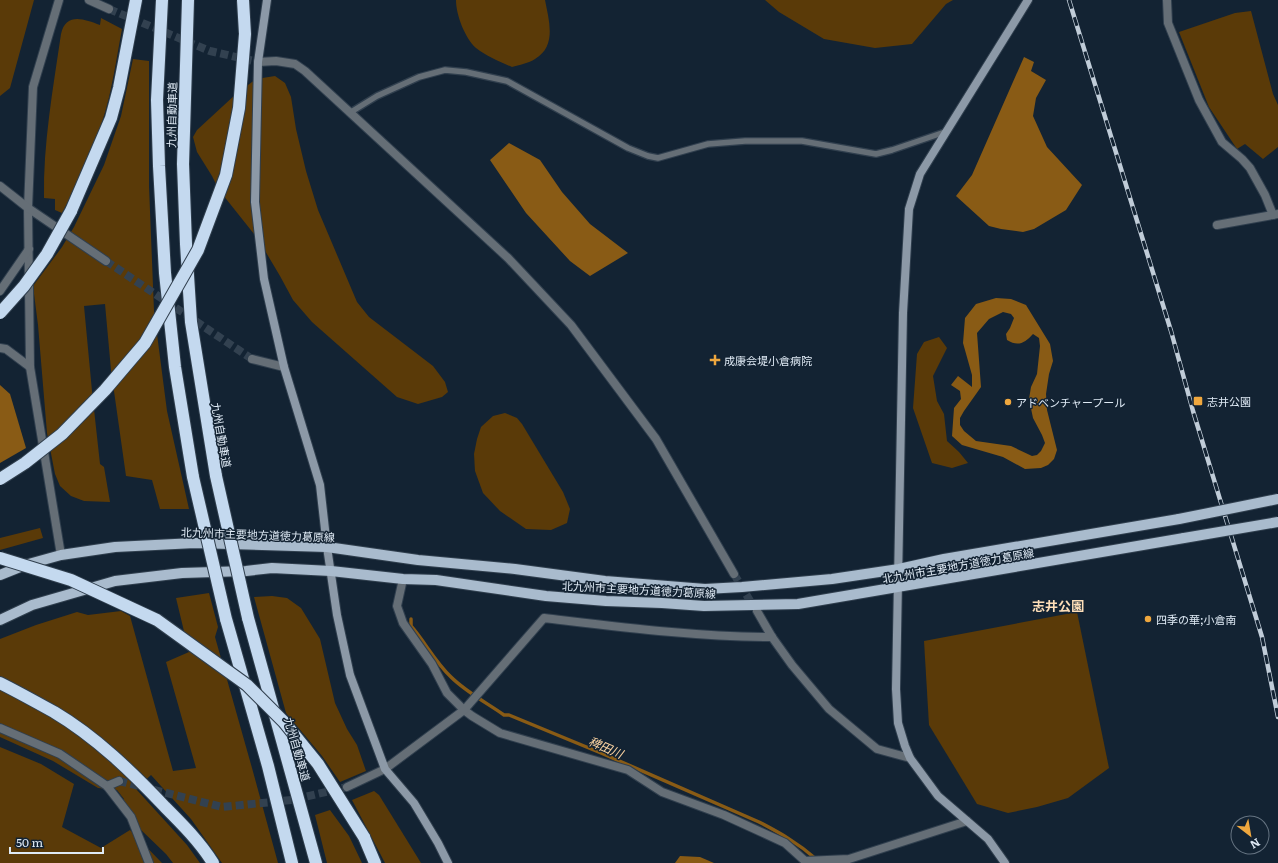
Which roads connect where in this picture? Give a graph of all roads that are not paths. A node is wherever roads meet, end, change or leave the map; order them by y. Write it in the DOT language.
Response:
graph roads {
  1 [pos="59,0"];
  2 [pos="89,0"];
  3 [pos="136,0"];
  4 [pos="162,0"];
  5 [pos="188,0"];
  6 [pos="243,0"];
  7 [pos="268,0"];
  8 [pos="1028,0"];
  9 [pos="1167,0"];
  10 [pos="109,9"];
  11 [pos="258,62"];
  12 [pos="351,112"];
  13 [pos="945,132"];
  14 [pos="0,186"];
  15 [pos="28,208"];
  16 [pos="1275,214"];
  17 [pos="1217,225"];
  18 [pos="29,250"];
  19 [pos="106,261"];
  20 [pos="0,290"];
  21 [pos="0,313"];
  22 [pos="0,348"];
  23 [pos="252,359"];
  24 [pos="30,367"];
  25 [pos="284,367"];
  26 [pos="0,479"];
  27 [pos="1278,499"];
  28 [pos="1278,522"];
  29 [pos="327,547"];
  30 [pos="61,556"];
  31 [pos="0,558"];
  32 [pos="899,569"];
  33 [pos="331,571"];
  34 [pos="734,574"];
  35 [pos="0,575"];
  36 [pos="403,579"];
  37 [pos="898,588"];
  38 [pos="757,611"];
  39 [pos="0,620"];
  40 [pos="772,637"];
  41 [pos="0,682"];
  42 [pos="464,710"];
  43 [pos="0,728"];
  44 [pos="910,758"];
  45 [pos="385,769"];
  46 [pos="118,781"];
  47 [pos="107,786"];
  48 [pos="347,787"];
  49 [pos="967,821"];
  50 [pos="149,863"];
  51 [pos="213,863"];
  52 [pos="292,863"];
  53 [pos="316,863"];
  54 [pos="375,863"];
  55 [pos="448,863"];
  56 [pos="1005,863"];
  1 -- 15 [label="street"];
  2 -- 10 [label="street"];
  3 -- 21 [label="highway, bridge"];
  4 -- 52 [label="highway, 九州自動車道, bridge"];
  5 -- 53 [label="highway, 九州自動車道, bridge"];
  6 -- 26 [label="highway, bridge"];
  7 -- 11 [label="street"];
  8 -- 13 [label="street"];
  9 -- 16 [label="street"];
  11 -- 12 [label="street"];
  11 -- 25 [label="street"];
  12 -- 13 [label="lane"];
  12 -- 34 [label="street"];
  13 -- 32 [label="street"];
  14 -- 15 [label="street"];
  15 -- 18 [label="street"];
  15 -- 19 [label="street"];
  16 -- 17 [label="street"];
  18 -- 20 [label="street"];
  18 -- 24 [label="street"];
  22 -- 24 [label="street"];
  23 -- 25 [label="street"];
  24 -- 30 [label="street"];
  25 -- 29 [label="street"];
  27 -- 32 [label="main road, 北九州市主要地方道徳力葛原線, bridge"];
  28 -- 37 [label="main road, 北九州市主要地方道徳力葛原線, bridge"];
  29 -- 30 [label="main road, 北九州市主要地方道徳力葛原線"];
  29 -- 32 [label="main road, 北九州市主要地方道徳力葛原線"];
  29 -- 33 [label="street"];
  30 -- 35 [label="main road, 北九州市主要地方道徳力葛原線"];
  31 -- 54 [label="highway, bridge"];
  32 -- 37 [label="street"];
  33 -- 36 [label="main road, 北九州市主要地方道徳力葛原線"];
  33 -- 39 [label="main road, 北九州市主要地方道徳力葛原線"];
  33 -- 45 [label="street"];
  36 -- 37 [label="main road, 北九州市主要地方道徳力葛原線"];
  36 -- 42 [label="street"];
  37 -- 44 [label="street"];
  38 -- 40 [label="street"];
  40 -- 42 [label="street"];
  40 -- 44 [label="street"];
  41 -- 51 [label="highway"];
  42 -- 45 [label="street"];
  42 -- 49 [label="street"];
  43 -- 47 [label="street"];
  44 -- 49 [label="street"];
  45 -- 48 [label="street"];
  45 -- 55 [label="street"];
  46 -- 47 [label="street"];
  47 -- 50 [label="street"];
  49 -- 56 [label="street"];
}
